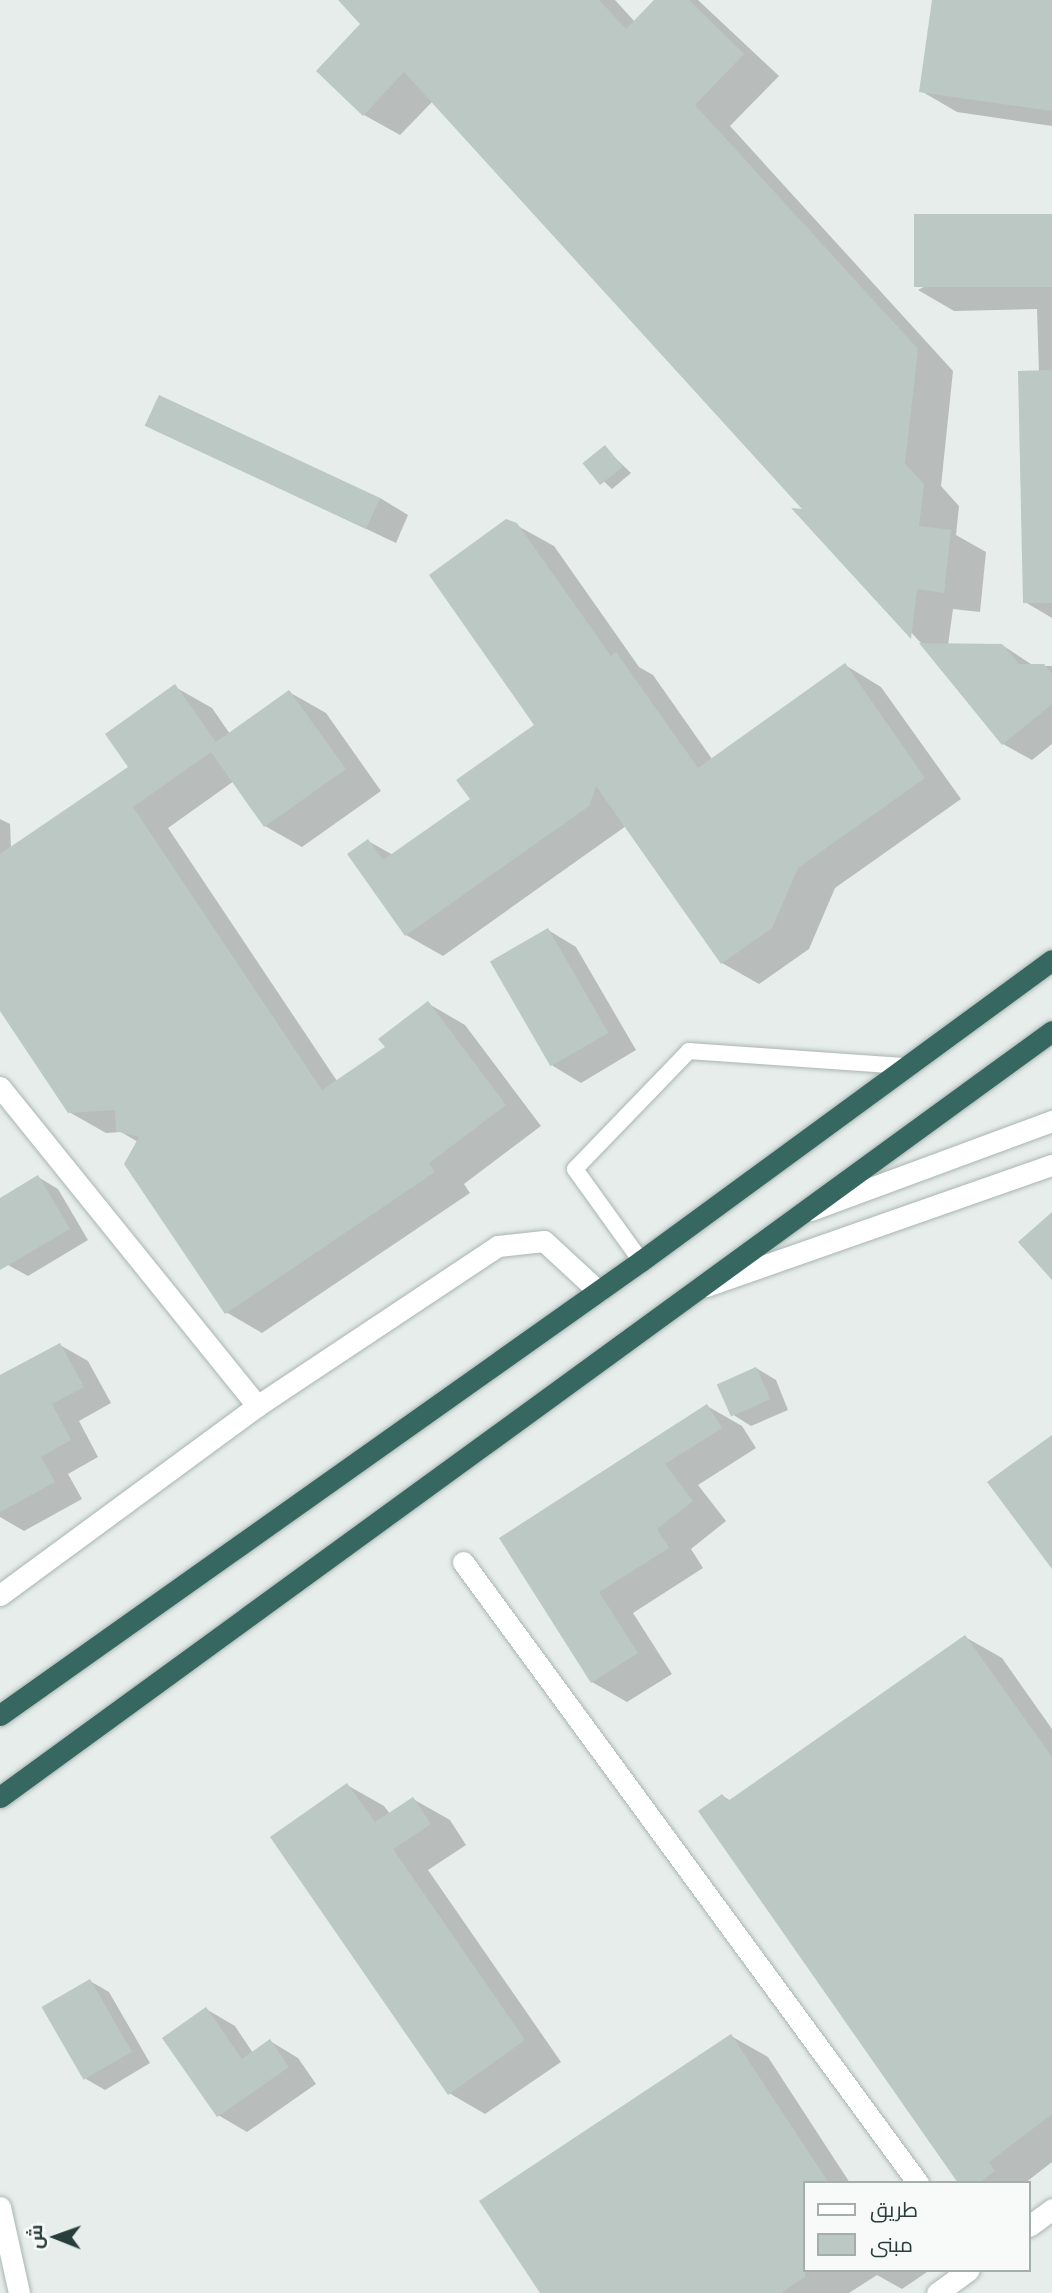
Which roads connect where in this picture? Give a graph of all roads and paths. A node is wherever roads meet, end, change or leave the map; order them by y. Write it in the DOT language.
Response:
graph roads {
  1 [pos="1052,960"];
  2 [pos="1052,1031"];
  3 [pos="906,1066"];
  4 [pos="0,1087"];
  5 [pos="1052,1121"];
  6 [pos="1052,1165"];
  7 [pos="805,1212"];
  8 [pos="642,1261"];
  9 [pos="704,1287"];
  10 [pos="598,1291"];
  11 [pos="257,1406"];
  12 [pos="463,1562"];
  13 [pos="0,1595"];
  14 [pos="0,1715"];
  15 [pos="0,1797"];
  16 [pos="917,2181"];
  17 [pos="0,2207"];
  18 [pos="1052,2209"];
  19 [pos="1031,2225"];
  20 [pos="966,2272"];
  21 [pos="19,2293"];
  22 [pos="937,2293"];
  1 -- 3 [label="highway"];
  2 -- 7 [label="highway"];
  3 -- 8 [label="highway"];
  3 -- 8 [label="lane"];
  4 -- 11 [label="street"];
  5 -- 7 [label="street"];
  6 -- 9 [label="street"];
  7 -- 9 [label="highway"];
  8 -- 10 [label="highway"];
  9 -- 15 [label="highway"];
  10 -- 11 [label="street"];
  10 -- 14 [label="highway"];
  11 -- 13 [label="street"];
  12 -- 16 [label="street"];
  17 -- 21 [label="street"];
  18 -- 19 [label="street"];
  20 -- 22 [label="street"];
}
